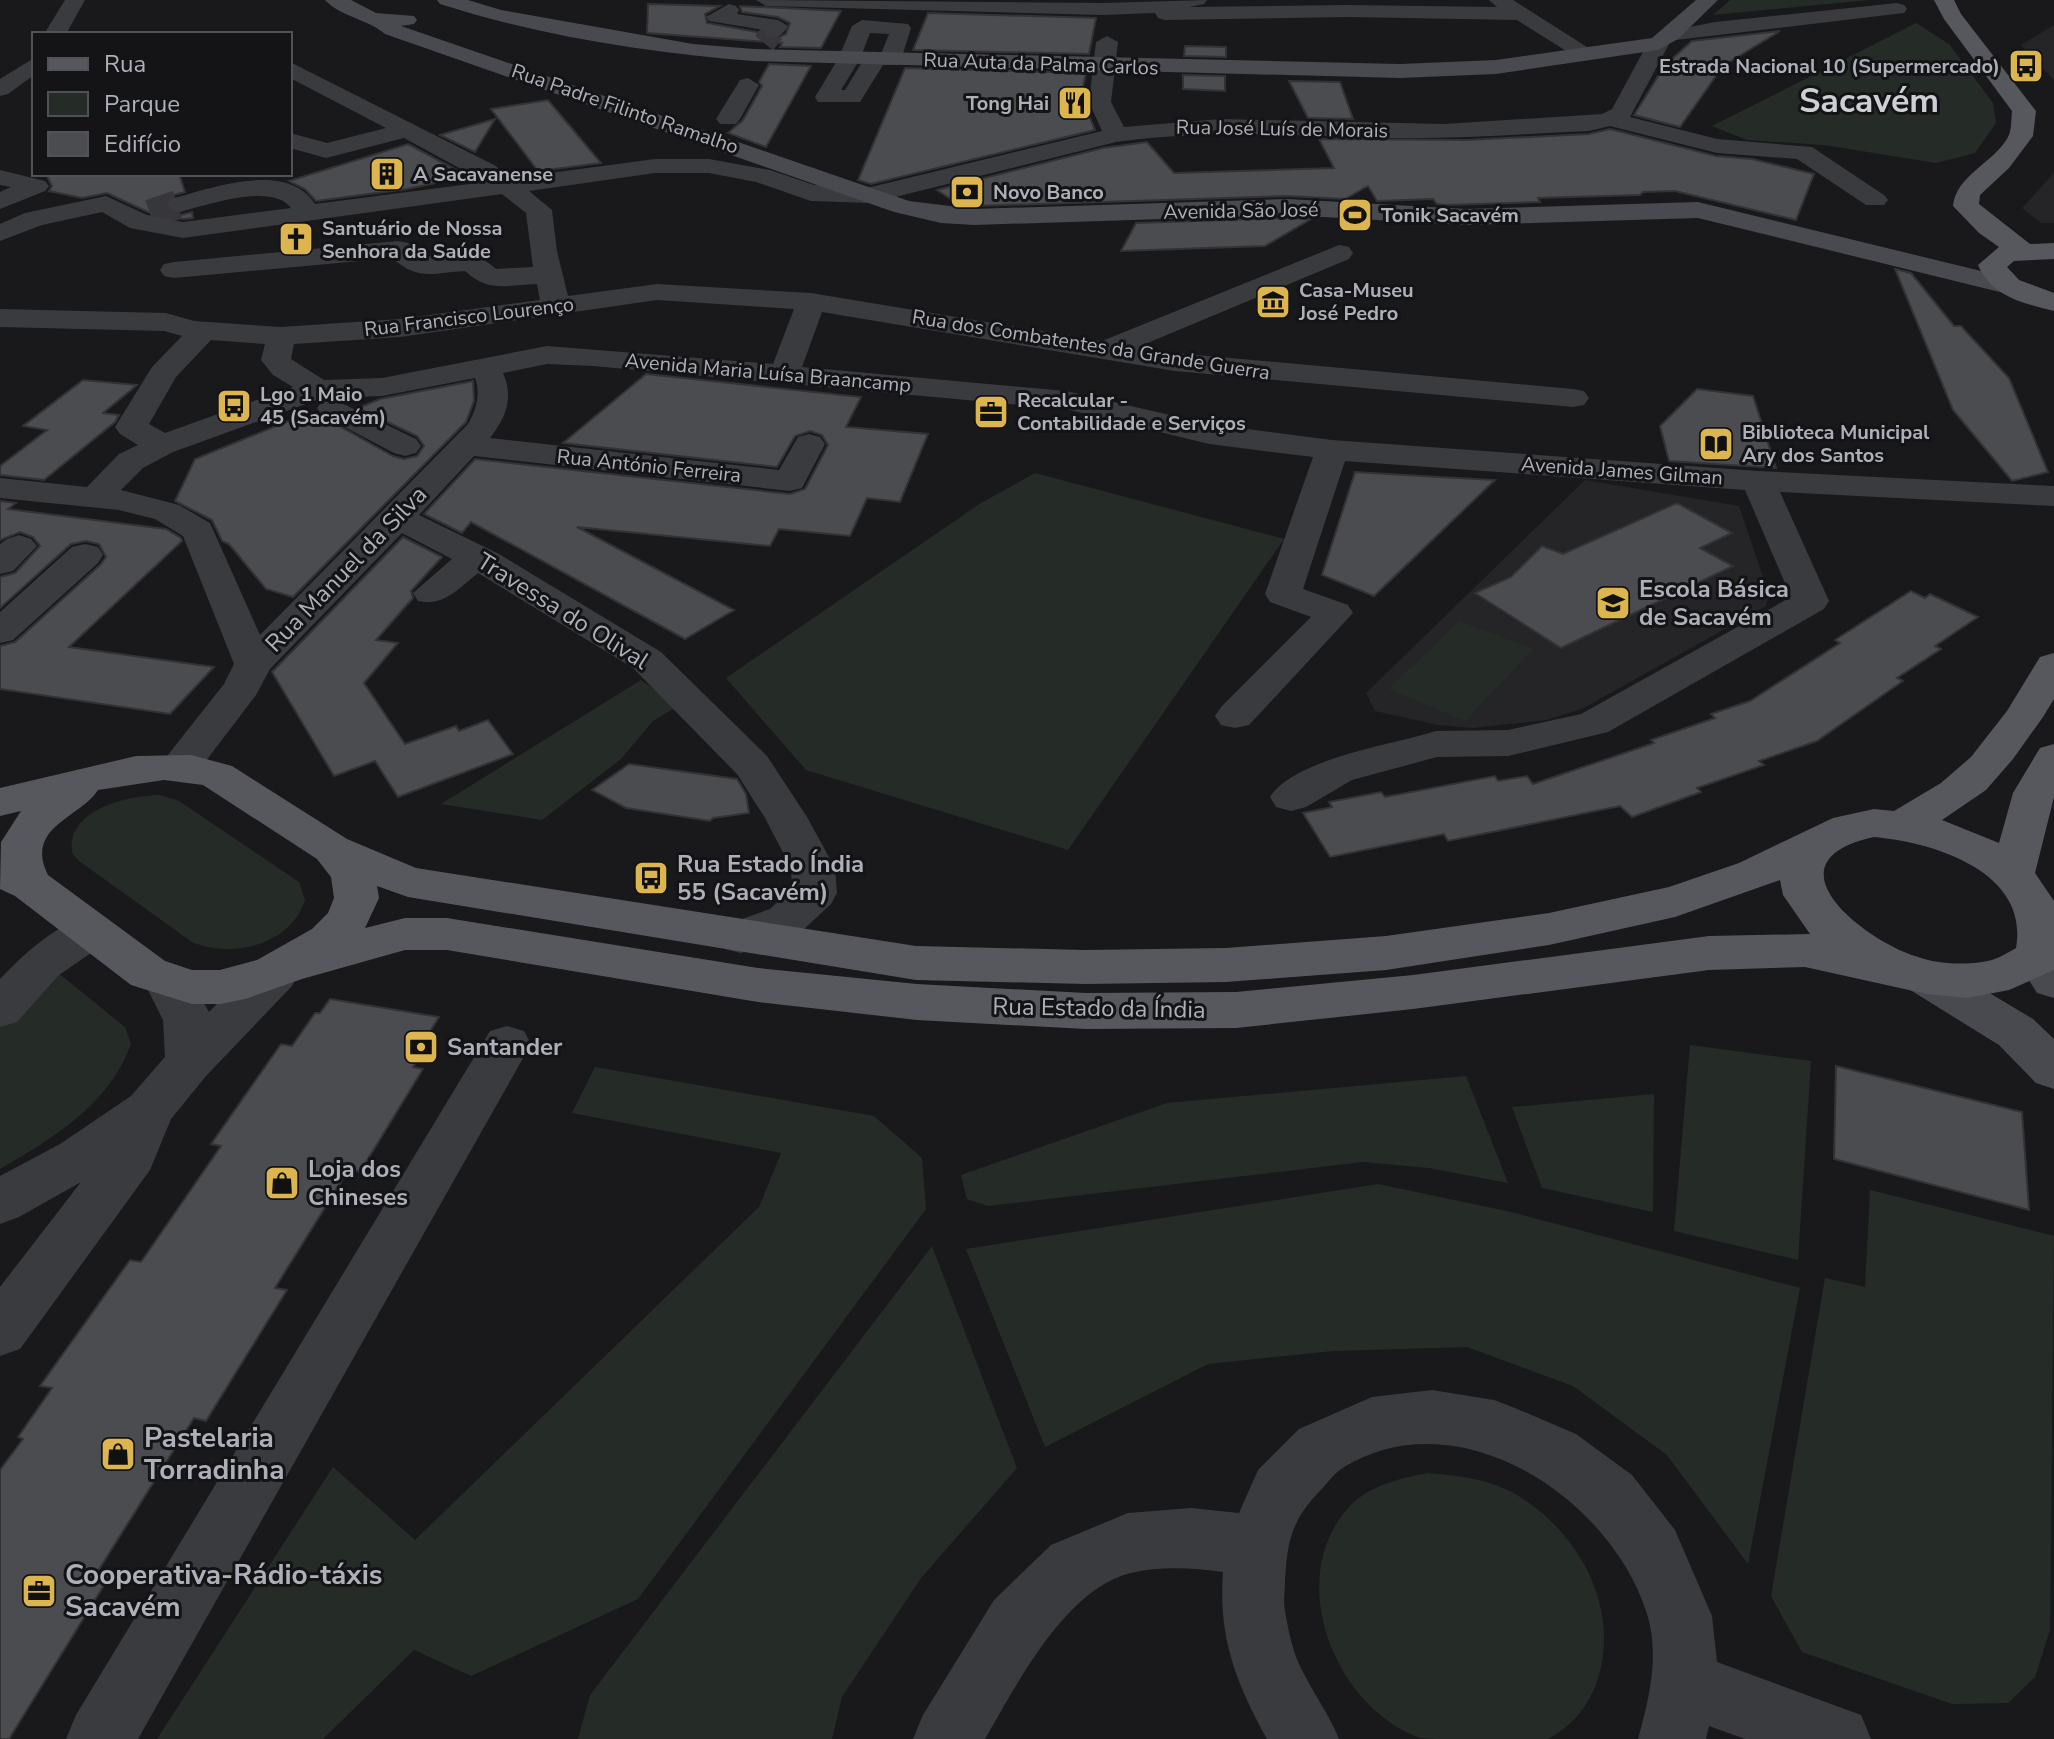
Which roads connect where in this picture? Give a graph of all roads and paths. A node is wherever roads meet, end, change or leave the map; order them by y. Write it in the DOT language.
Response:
graph roads {
  1 [pos="75,0"];
  2 [pos="93,0"];
  3 [pos="335,0"];
  4 [pos="766,0"];
  5 [pos="1197,0"];
  6 [pos="1499,0"];
  7 [pos="1708,0"];
  8 [pos="1944,0"];
  9 [pos="448,1"];
  10 [pos="1007,3"];
  11 [pos="1109,6"];
  12 [pos="1897,9"];
  13 [pos="729,10"];
  14 [pos="1524,14"];
  15 [pos="430,16"];
  16 [pos="498,16"];
  17 [pos="381,20"];
  18 [pos="1406,27"];
  19 [pos="56,32"];
  20 [pos="74,32"];
  21 [pos="1665,40"];
  22 [pos="1107,42"];
  23 [pos="1587,54"];
  24 [pos="760,58"];
  25 [pos="849,59"];
  26 [pos="883,60"];
  27 [pos="1106,66"];
  28 [pos="292,68"];
  29 [pos="22,84"];
  30 [pos="0,102"];
  31 [pos="728,119"];
  32 [pos="1610,119"];
  33 [pos="405,130"];
  34 [pos="1116,135"];
  35 [pos="292,141"];
  36 [pos="0,177"];
  37 [pos="502,184"];
  38 [pos="127,185"];
  39 [pos="871,195"];
  40 [pos="1875,200"];
  41 [pos="0,201"];
  42 [pos="106,204"];
  43 [pos="182,217"];
  44 [pos="0,233"];
  45 [pos="2021,250"];
  46 [pos="2054,251"];
  47 [pos="1339,253"];
  48 [pos="174,270"];
  49 [pos="549,275"];
  50 [pos="2008,286"];
  51 [pos="657,292"];
  52 [pos="2045,300"];
  53 [pos="811,302"];
  54 [pos="547,308"];
  55 [pos="0,318"];
  56 [pos="166,322"];
  57 [pos="2054,325"];
  58 [pos="400,328"];
  59 [pos="203,331"];
  60 [pos="281,336"];
  61 [pos="1105,350"];
  62 [pos="547,355"];
  63 [pos="1175,362"];
  64 [pos="486,369"];
  65 [pos="784,375"];
  66 [pos="403,383"];
  67 [pos="1573,398"];
  68 [pos="322,400"];
  69 [pos="1089,406"];
  70 [pos="809,444"];
  71 [pos="162,445"];
  72 [pos="1291,446"];
  73 [pos="1332,450"];
  74 [pos="456,456"];
  75 [pos="1758,481"];
  76 [pos="0,488"];
  77 [pos="2001,494"];
  78 [pos="2054,496"];
  79 [pos="95,498"];
  80 [pos="2054,511"];
  81 [pos="398,518"];
  82 [pos="85,555"];
  83 [pos="476,557"];
  84 [pos="431,593"];
  85 [pos="0,632"];
  86 [pos="253,664"];
  87 [pos="2054,665"];
  88 [pos="1235,716"];
  89 [pos="2054,757"];
  90 [pos="181,765"];
  91 [pos="98,779"];
  92 [pos="1291,797"];
  93 [pos="0,802"];
  94 [pos="1902,825"];
  95 [pos="1813,846"];
  96 [pos="332,849"];
  97 [pos="2013,873"];
  98 [pos="15,878"];
  99 [pos="91,931"];
  100 [pos="741,937"];
  101 [pos="288,968"];
  102 [pos="2046,970"];
  103 [pos="1912,972"];
  104 [pos="168,982"];
  105 [pos="0,1009"];
  106 [pos="507,1044"];
  107 [pos="189,1063"];
  108 [pos="2054,1070"];
  109 [pos="149,1110"];
  110 [pos="0,1202"];
  111 [pos="0,1331"];
  112 [pos="1256,1545"];
  113 [pos="1679,1712"];
  114 [pos="100,1739"];
  115 [pos="947,1739"];
  116 [pos="1305,1739"];
  117 [pos="1837,1739"];
  1 -- 19 [label="street"];
  2 -- 20 [label="street"];
  3 -- 17 [label="street, Rua Padre Filinto Ramalho"];
  4 -- 10 [label="street"];
  5 -- 11 [label="street"];
  6 -- 14 [label="street"];
  7 -- 21 [label="street"];
  8 -- 45 [label="main road"];
  9 -- 15 [label="street"];
  9 -- 16 [label="street, Rua Auta da Palma Carlos"];
  10 -- 11 [label="street"];
  11 -- 14 [label="street"];
  12 -- 21 [label="street"];
  13 -- 24 [label="street"];
  14 -- 18 [label="street"];
  14 -- 23 [label="street"];
  15 -- 16 [label="street, Rua Auta da Palma Carlos"];
  15 -- 17 [label="street, Rua Auta da Palma Carlos"];
  16 -- 24 [label="street, Rua Auta da Palma Carlos"];
  17 -- 39 [label="street, Rua Padre Filinto Ramalho"];
  21 -- 23 [label="street, Rua Auta da Palma Carlos"];
  21 -- 32 [label="street"];
  22 -- 27 [label="street"];
  23 -- 27 [label="street, Rua Auta da Palma Carlos"];
  24 -- 25 [label="street, Rua Auta da Palma Carlos"];
  24 -- 31 [label="street"];
  25 -- 26 [label="street, Rua Auta da Palma Carlos"];
  25 -- 26 [label="street"];
  25 -- 26 [label="street"];
  26 -- 27 [label="street, Rua Auta da Palma Carlos"];
  27 -- 34 [label="street"];
  28 -- 33 [label="street"];
  29 -- 30 [label="street"];
  32 -- 34 [label="street, Rua José Luís de Morais"];
  32 -- 40 [label="street"];
  33 -- 35 [label="street"];
  33 -- 37 [label="street"];
  34 -- 39 [label="street, Rua José Luís de Morais"];
  36 -- 41 [label="street"];
  37 -- 39 [label="street, Rua José Luís de Morais"];
  37 -- 43 [label="street, Rua José Luís de Morais"];
  37 -- 49 [label="street"];
  38 -- 42 [label="street"];
  39 -- 50 [label="street, Avenida São José"];
  42 -- 43 [label="street, Rua José Luís de Morais"];
  42 -- 44 [label="street"];
  43 -- 48 [label="street"];
  45 -- 46 [label="main road"];
  45 -- 50 [label="main road"];
  47 -- 61 [label="street"];
  48 -- 49 [label="street"];
  48 -- 56 [label="street"];
  49 -- 54 [label="street"];
  50 -- 52 [label="main road"];
  51 -- 53 [label="street, Rua dos Combatentes da Grande Guerra"];
  51 -- 54 [label="street, Rua Francisco Lourenço"];
  52 -- 57 [label="main road"];
  53 -- 61 [label="street, Rua dos Combatentes da Grande Guerra"];
  53 -- 65 [label="street"];
  54 -- 58 [label="street, Rua Francisco Lourenço"];
  54 -- 62 [label="street"];
  55 -- 56 [label="street, Rua Francisco Lourenço"];
  56 -- 59 [label="street, Rua Francisco Lourenço"];
  58 -- 60 [label="street, Rua Francisco Lourenço"];
  58 -- 66 [label="street"];
  59 -- 60 [label="street, Rua Francisco Lourenço"];
  59 -- 71 [label="street"];
  60 -- 68 [label="street"];
  61 -- 63 [label="street, Rua dos Combatentes da Grande Guerra"];
  62 -- 64 [label="street, Avenida Maria Luísa Braancamp"];
  62 -- 65 [label="street, Avenida Maria Luísa Braancamp"];
  63 -- 67 [label="street, Rua dos Combatentes da Grande Guerra"];
  63 -- 69 [label="street"];
  64 -- 66 [label="street, Avenida Maria Luísa Braancamp"];
  64 -- 74 [label="street, Rua Manuel da Silva"];
  65 -- 69 [label="street, Avenida Maria Luísa Braancamp"];
  66 -- 68 [label="street, Avenida Maria Luísa Braancamp"];
  68 -- 71 [label="street"];
  68 -- 74 [label="street"];
  69 -- 72 [label="street, Avenida Maria Luísa Braancamp"];
  70 -- 74 [label="street, Rua António Ferreira"];
  71 -- 79 [label="street"];
  72 -- 73 [label="street, Avenida James Gilman"];
  73 -- 75 [label="street, Avenida James Gilman"];
  73 -- 88 [label="street"];
  74 -- 81 [label="street, Rua Manuel da Silva"];
  75 -- 77 [label="street, Avenida James Gilman"];
  75 -- 92 [label="street"];
  76 -- 79 [label="street"];
  77 -- 78 [label="street, Avenida James Gilman"];
  77 -- 80 [label="street, Avenida James Gilman"];
  79 -- 86 [label="street"];
  81 -- 83 [label="street, Travessa do Olival"];
  81 -- 86 [label="street, Rua Manuel da Silva"];
  82 -- 85 [label="street"];
  83 -- 84 [label="street"];
  83 -- 100 [label="street, Travessa do Olival"];
  86 -- 90 [label="street, Rua Manuel da Silva"];
  87 -- 94 [label="main road"];
  89 -- 97 [label="main road"];
  90 -- 91 [label="main road, Rua Estado da Índia"];
  90 -- 96 [label="main road, Rua Estado da Índia"];
  91 -- 93 [label="main road, Rua Estado da Índia"];
  91 -- 98 [label="main road, Rua Estado da Índia"];
  94 -- 95 [label="main road, Rua Estado da Índia"];
  94 -- 97 [label="main road"];
  95 -- 100 [label="main road, Rua Estado da Índia"];
  95 -- 103 [label="main road"];
  96 -- 100 [label="main road, Rua Estado da Índia"];
  96 -- 101 [label="main road, Rua Estado da Índia"];
  97 -- 102 [label="main road"];
  98 -- 99 [label="main road, Rua Estado da Índia"];
  99 -- 104 [label="main road, Rua Estado da Índia"];
  99 -- 105 [label="street"];
  101 -- 103 [label="main road, Rua Estado da Índia"];
  101 -- 104 [label="main road, Rua Estado da Índia"];
  101 -- 107 [label="street"];
  102 -- 103 [label="main road"];
  103 -- 108 [label="street"];
  104 -- 107 [label="street"];
  106 -- 114 [label="street"];
  107 -- 109 [label="street"];
  109 -- 110 [label="street"];
  109 -- 111 [label="street"];
  112 -- 113 [label="street"];
  112 -- 115 [label="street"];
  112 -- 116 [label="street"];
  113 -- 117 [label="street"];
}
